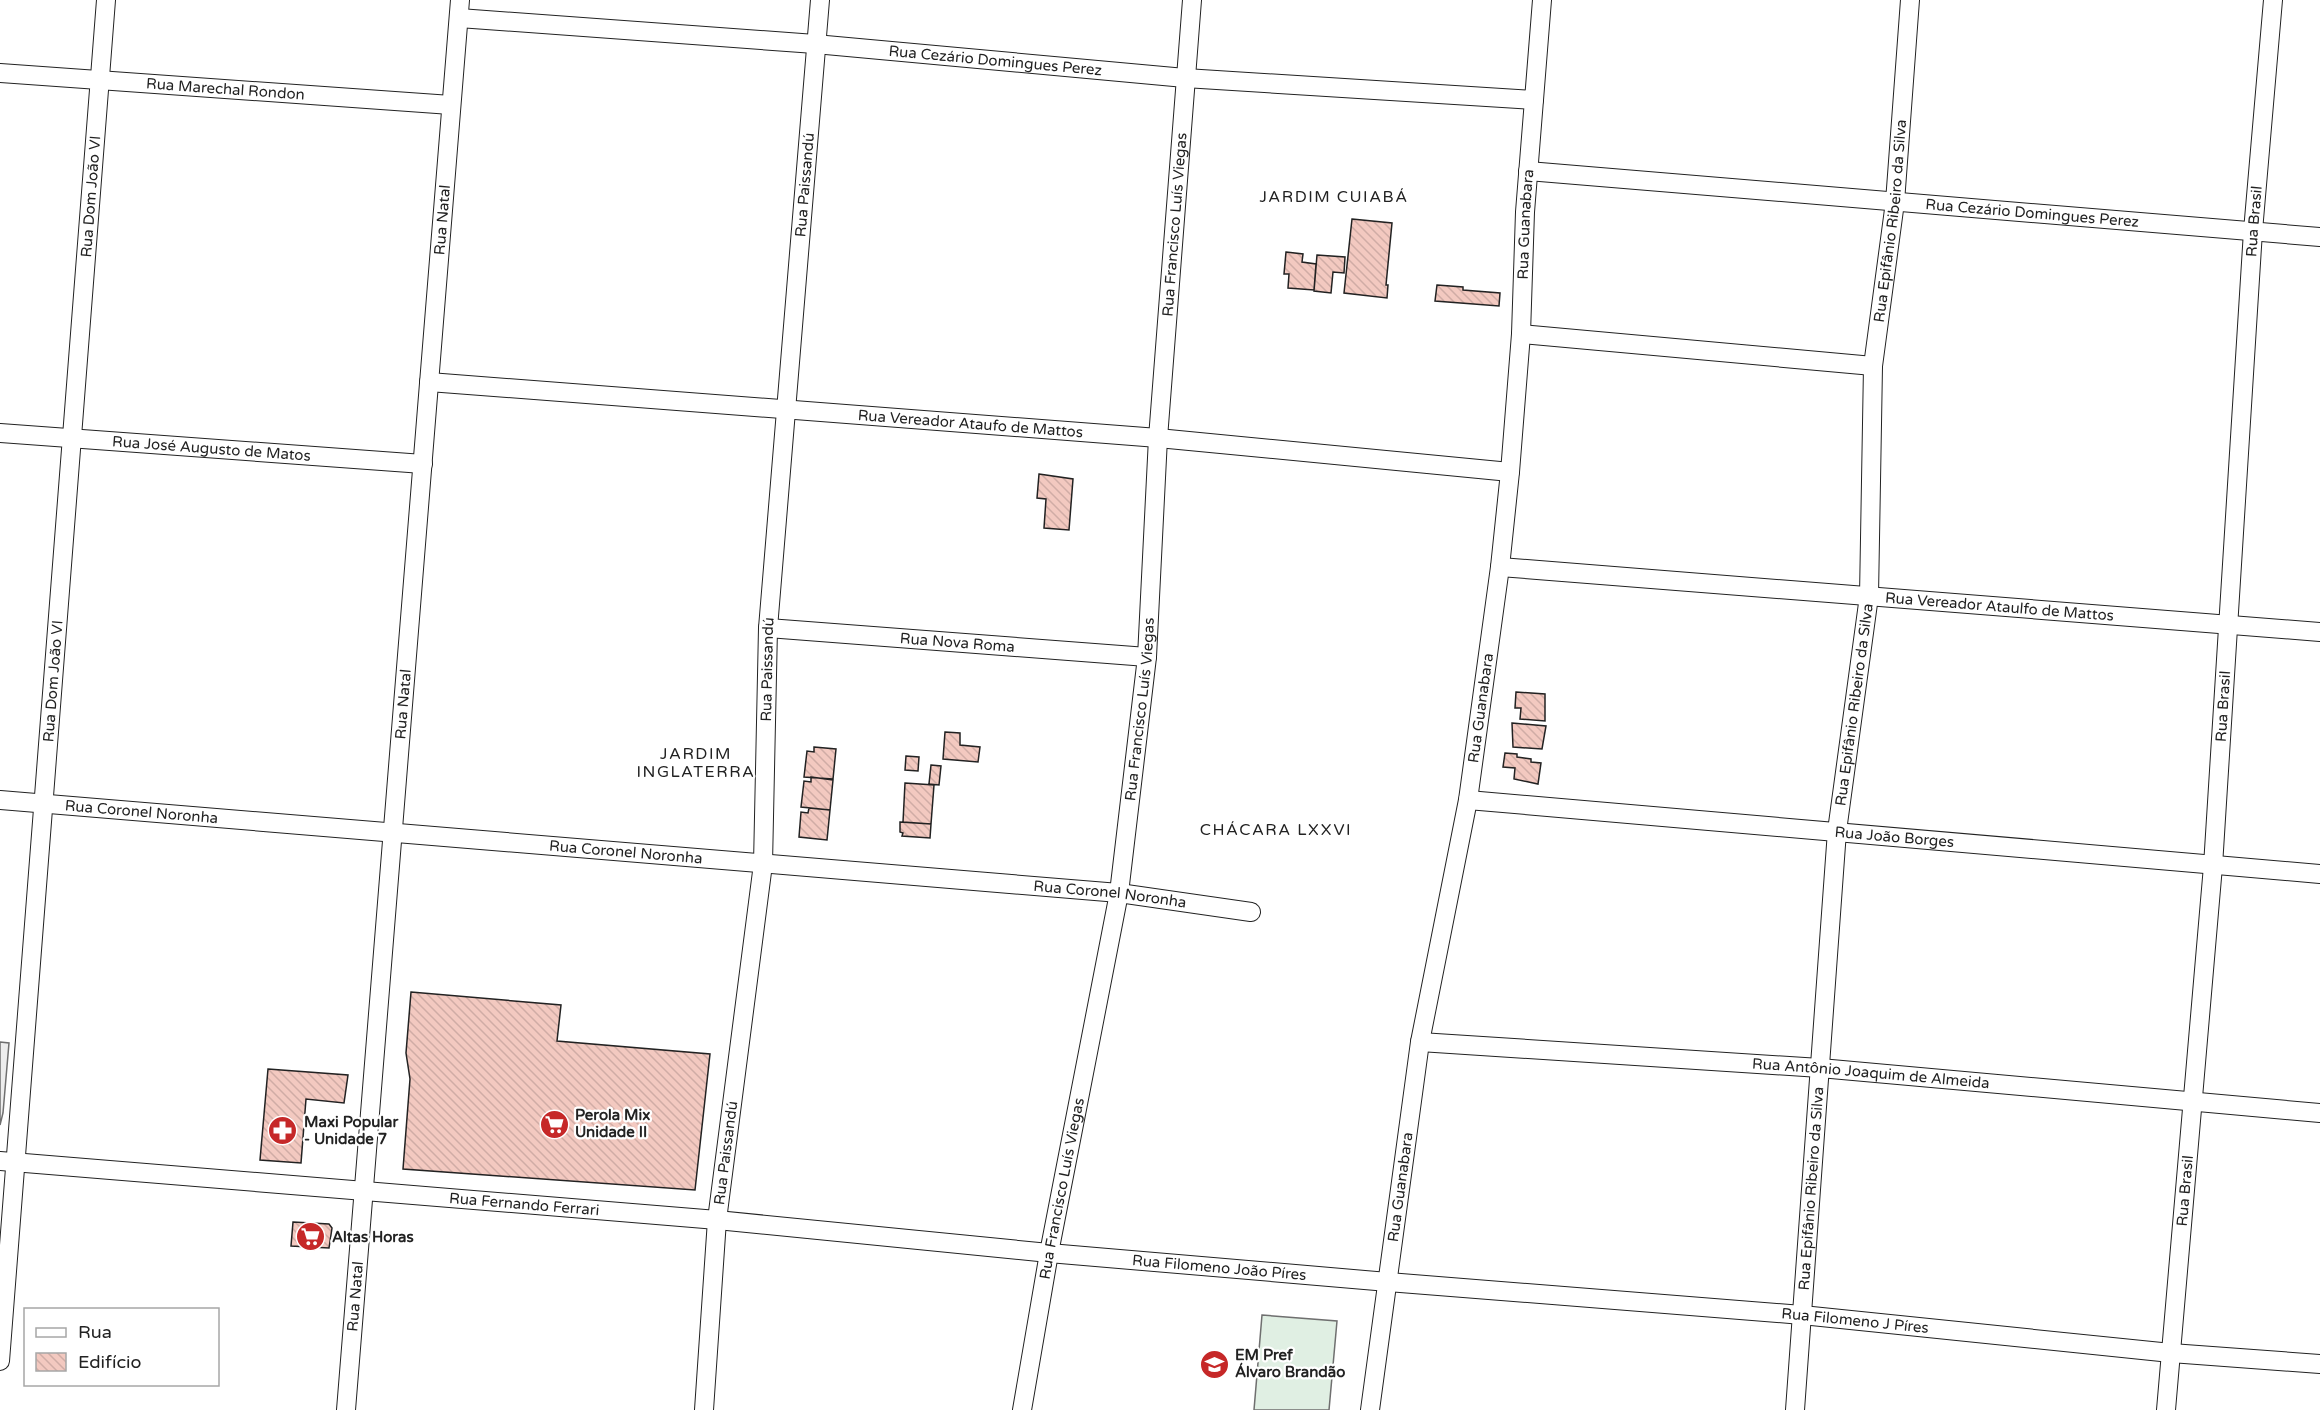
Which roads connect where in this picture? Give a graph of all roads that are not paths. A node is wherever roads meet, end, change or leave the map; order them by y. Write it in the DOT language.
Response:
graph roads {
  1 [pos="106,0"];
  2 [pos="820,0"];
  3 [pos="1192,0"];
  4 [pos="1542,0"];
  5 [pos="1910,0"];
  6 [pos="2273,0"];
  7 [pos="459,9"];
  8 [pos="815,44"];
  9 [pos="0,72"];
  10 [pos="1185,78"];
  11 [pos="100,81"];
  12 [pos="1534,100"];
  13 [pos="451,105"];
  14 [pos="1528,171"];
  15 [pos="1895,202"];
  16 [pos="2253,231"];
  17 [pos="2320,237"];
  18 [pos="1521,334"];
  19 [pos="1873,366"];
  20 [pos="429,382"];
  21 [pos="788,409"];
  22 [pos="0,433"];
  23 [pos="72,438"];
  24 [pos="1158,438"];
  25 [pos="423,464"];
  26 [pos="1510,472"];
  27 [pos="1500,567"];
  28 [pos="1869,596"];
  29 [pos="2229,624"];
  30 [pos="768,628"];
  31 [pos="2320,632"];
  32 [pos="1147,657"];
  33 [pos="0,800"];
  34 [pos="1468,800"];
  35 [pos="44,803"];
  36 [pos="393,831"];
  37 [pos="1837,831"];
  38 [pos="763,864"];
  39 [pos="2212,866"];
  40 [pos="2320,874"];
  41 [pos="1119,893"];
  42 [pos="1251,912"];
  43 [pos="1420,1042"];
  44 [pos="1820,1068"];
  45 [pos="2192,1101"];
  46 [pos="2320,1113"];
  47 [pos="8,1162"];
  48 [pos="364,1189"];
  49 [pos="717,1220"];
  50 [pos="1050,1253"];
  51 [pos="1389,1282"];
  52 [pos="1802,1314"];
  53 [pos="2172,1353"];
  54 [pos="0,1361"];
  55 [pos="2320,1364"];
  56 [pos="346,1410"];
  57 [pos="704,1410"];
  58 [pos="1022,1410"];
  59 [pos="1370,1410"];
  60 [pos="1795,1410"];
  61 [pos="2166,1410"];
  1 -- 11 [label="street, Rua Dom João VI"];
  2 -- 8 [label="street, Rua Paissandú"];
  3 -- 10 [label="street, Rua Francisco Luís Viegas"];
  4 -- 12 [label="street, Rua Guanabara"];
  5 -- 15 [label="street, Rua Epifânio Ribeiro da Silva"];
  6 -- 16 [label="street, Rua Brasil"];
  7 -- 8 [label="street, Rua Cezário Domingues Perez"];
  7 -- 13 [label="street, Rua Natal"];
  8 -- 10 [label="street, Rua Cezário Domingues Perez"];
  8 -- 21 [label="street, Rua Paissandú"];
  9 -- 11 [label="street, Rua Marechal Rondon"];
  10 -- 12 [label="street, Rua Cezário Domingues Perez"];
  10 -- 24 [label="street, Rua Francisco Luís Viegas"];
  11 -- 13 [label="street, Rua Marechal Rondon"];
  11 -- 23 [label="street, Rua Dom João VI"];
  12 -- 14 [label="street, Rua Guanabara"];
  13 -- 20 [label="street, Rua Natal"];
  14 -- 15 [label="street, Rua Cezário Domingues Perez"];
  14 -- 18 [label="street, Rua Guanabara"];
  15 -- 16 [label="street, Rua Cezário Domingues Perez"];
  15 -- 19 [label="street, Rua Epifânio Ribeiro da Silva"];
  16 -- 17 [label="street, Rua Cezário Domingues Perez"];
  16 -- 29 [label="street, Rua Brasil"];
  18 -- 19 [label="street"];
  18 -- 26 [label="street, Rua Guanabara"];
  19 -- 28 [label="street, Rua Epifânio Ribeiro da Silva"];
  20 -- 21 [label="street, Rua Vereador Ataufo de Mattos"];
  20 -- 25 [label="street, Rua Natal"];
  21 -- 24 [label="street, Rua Vereador Ataufo de Mattos"];
  21 -- 30 [label="street, Rua Paissandú"];
  22 -- 23 [label="street, Rua José Augusto de Matos"];
  23 -- 25 [label="street, Rua José Augusto de Matos"];
  23 -- 35 [label="street, Rua Dom João VI"];
  24 -- 26 [label="street, Rua Vereador Ataufo de Mattos"];
  24 -- 32 [label="street, Rua Francisco Luís Viegas"];
  25 -- 36 [label="street, Rua Natal"];
  26 -- 27 [label="street, Rua Guanabara"];
  27 -- 28 [label="street, Rua Vereador Ataulfo de Mattos"];
  27 -- 34 [label="street, Rua Guanabara"];
  28 -- 29 [label="street, Rua Vereador Ataulfo de Mattos"];
  28 -- 37 [label="street, Rua Epifânio Ribeiro da Silva"];
  29 -- 31 [label="street, Rua Vereador Ataulfo de Mattos"];
  29 -- 39 [label="street, Rua Brasil"];
  30 -- 32 [label="street, Rua Nova Roma"];
  30 -- 38 [label="street, Rua Paissandú"];
  32 -- 41 [label="street, Rua Francisco Luís Viegas"];
  33 -- 35 [label="street, Rua Coronel Noronha"];
  34 -- 37 [label="street, Rua João Borges"];
  34 -- 43 [label="street, Rua Guanabara"];
  35 -- 36 [label="street, Rua Coronel Noronha"];
  35 -- 47 [label="street, Rua Dom João VI"];
  36 -- 38 [label="street, Rua Coronel Noronha"];
  36 -- 48 [label="street, Rua Natal"];
  37 -- 39 [label="street, Rua João Borges"];
  37 -- 44 [label="street, Rua Epifânio Ribeiro da Silva"];
  38 -- 41 [label="street, Rua Coronel Noronha"];
  38 -- 49 [label="street, Rua Paissandú"];
  39 -- 40 [label="street, Rua João Borges"];
  39 -- 45 [label="street, Rua Brasil"];
  41 -- 42 [label="street, Rua Coronel Noronha"];
  41 -- 50 [label="street, Rua Francisco Luís Viegas"];
  43 -- 44 [label="street, Rua Antônio Joaquim de Almeida"];
  43 -- 51 [label="street, Rua Guanabara"];
  44 -- 45 [label="street, Rua Antônio Joaquim de Almeida"];
  44 -- 52 [label="street, Rua Epifânio Ribeiro da Silva"];
  45 -- 46 [label="street, Rua Antônio Joaquim de Almeida"];
  45 -- 53 [label="street, Rua Brasil"];
  47 -- 48 [label="street, Rua Fernando Ferrari"];
  47 -- 54 [label="street, Rua Dom João VI"];
  48 -- 49 [label="street, Rua Fernando Ferrari"];
  48 -- 56 [label="street, Rua Natal"];
  49 -- 50 [label="street, Rua Fernando Ferrari"];
  49 -- 57 [label="street, Rua Paissandú"];
  50 -- 51 [label="street, Rua Filomeno João Píres"];
  50 -- 58 [label="street, Rua Francisco Luís Viegas"];
  51 -- 52 [label="street, Rua Filomeno J Píres"];
  51 -- 59 [label="street, Rua Guanabara"];
  52 -- 53 [label="street, Rua Filomeno J Píres"];
  52 -- 60 [label="street, Rua Epifânio Ribeiro da Silva"];
  53 -- 55 [label="street, Rua Filomeno J Píres"];
  53 -- 61 [label="street, Rua Brasil"];
}
